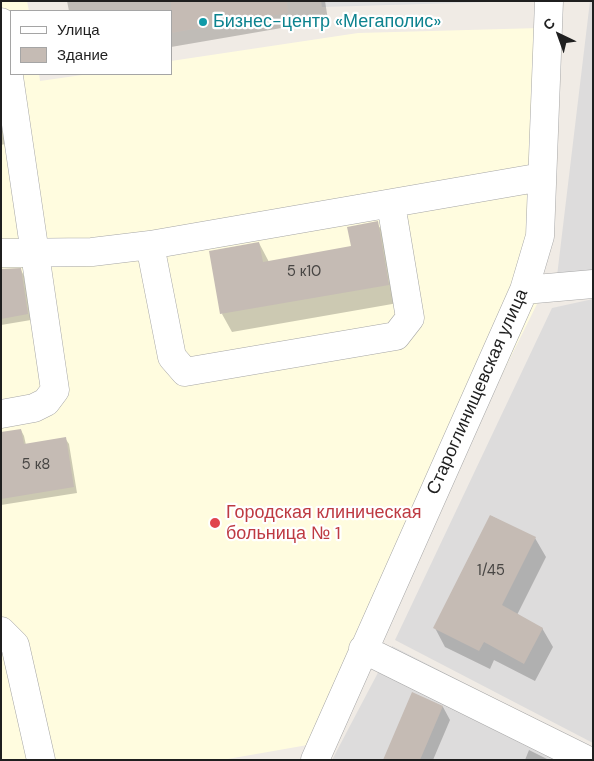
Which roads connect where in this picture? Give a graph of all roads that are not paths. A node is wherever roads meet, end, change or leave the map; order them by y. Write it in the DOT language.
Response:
graph roads {
  1 [pos="549,1"];
  2 [pos="1,22"];
  3 [pos="3,50"];
  4 [pos="542,177"];
  5 [pos="391,204"];
  6 [pos="150,245"];
  7 [pos="34,252"];
  8 [pos="1,253"];
  9 [pos="593,284"];
  10 [pos="524,290"];
  11 [pos="1,414"];
  12 [pos="1,631"];
  13 [pos="363,649"];
  14 [pos="42,760"];
  15 [pos="314,760"];
  16 [pos="587,760"];
  1 -- 4 [label="street, Староглинищевская улица"];
  2 -- 3 [label="street"];
  3 -- 7 [label="street"];
  4 -- 5 [label="street"];
  4 -- 10 [label="street, Староглинищевская улица"];
  5 -- 6 [label="street"];
  5 -- 6 [label="street"];
  6 -- 7 [label="street"];
  7 -- 8 [label="street"];
  7 -- 11 [label="street"];
  9 -- 10 [label="street"];
  10 -- 13 [label="street, Староглинищевская улица"];
  12 -- 14 [label="street"];
  13 -- 15 [label="street, Староглинищевская улица"];
  13 -- 16 [label="street"];
}
